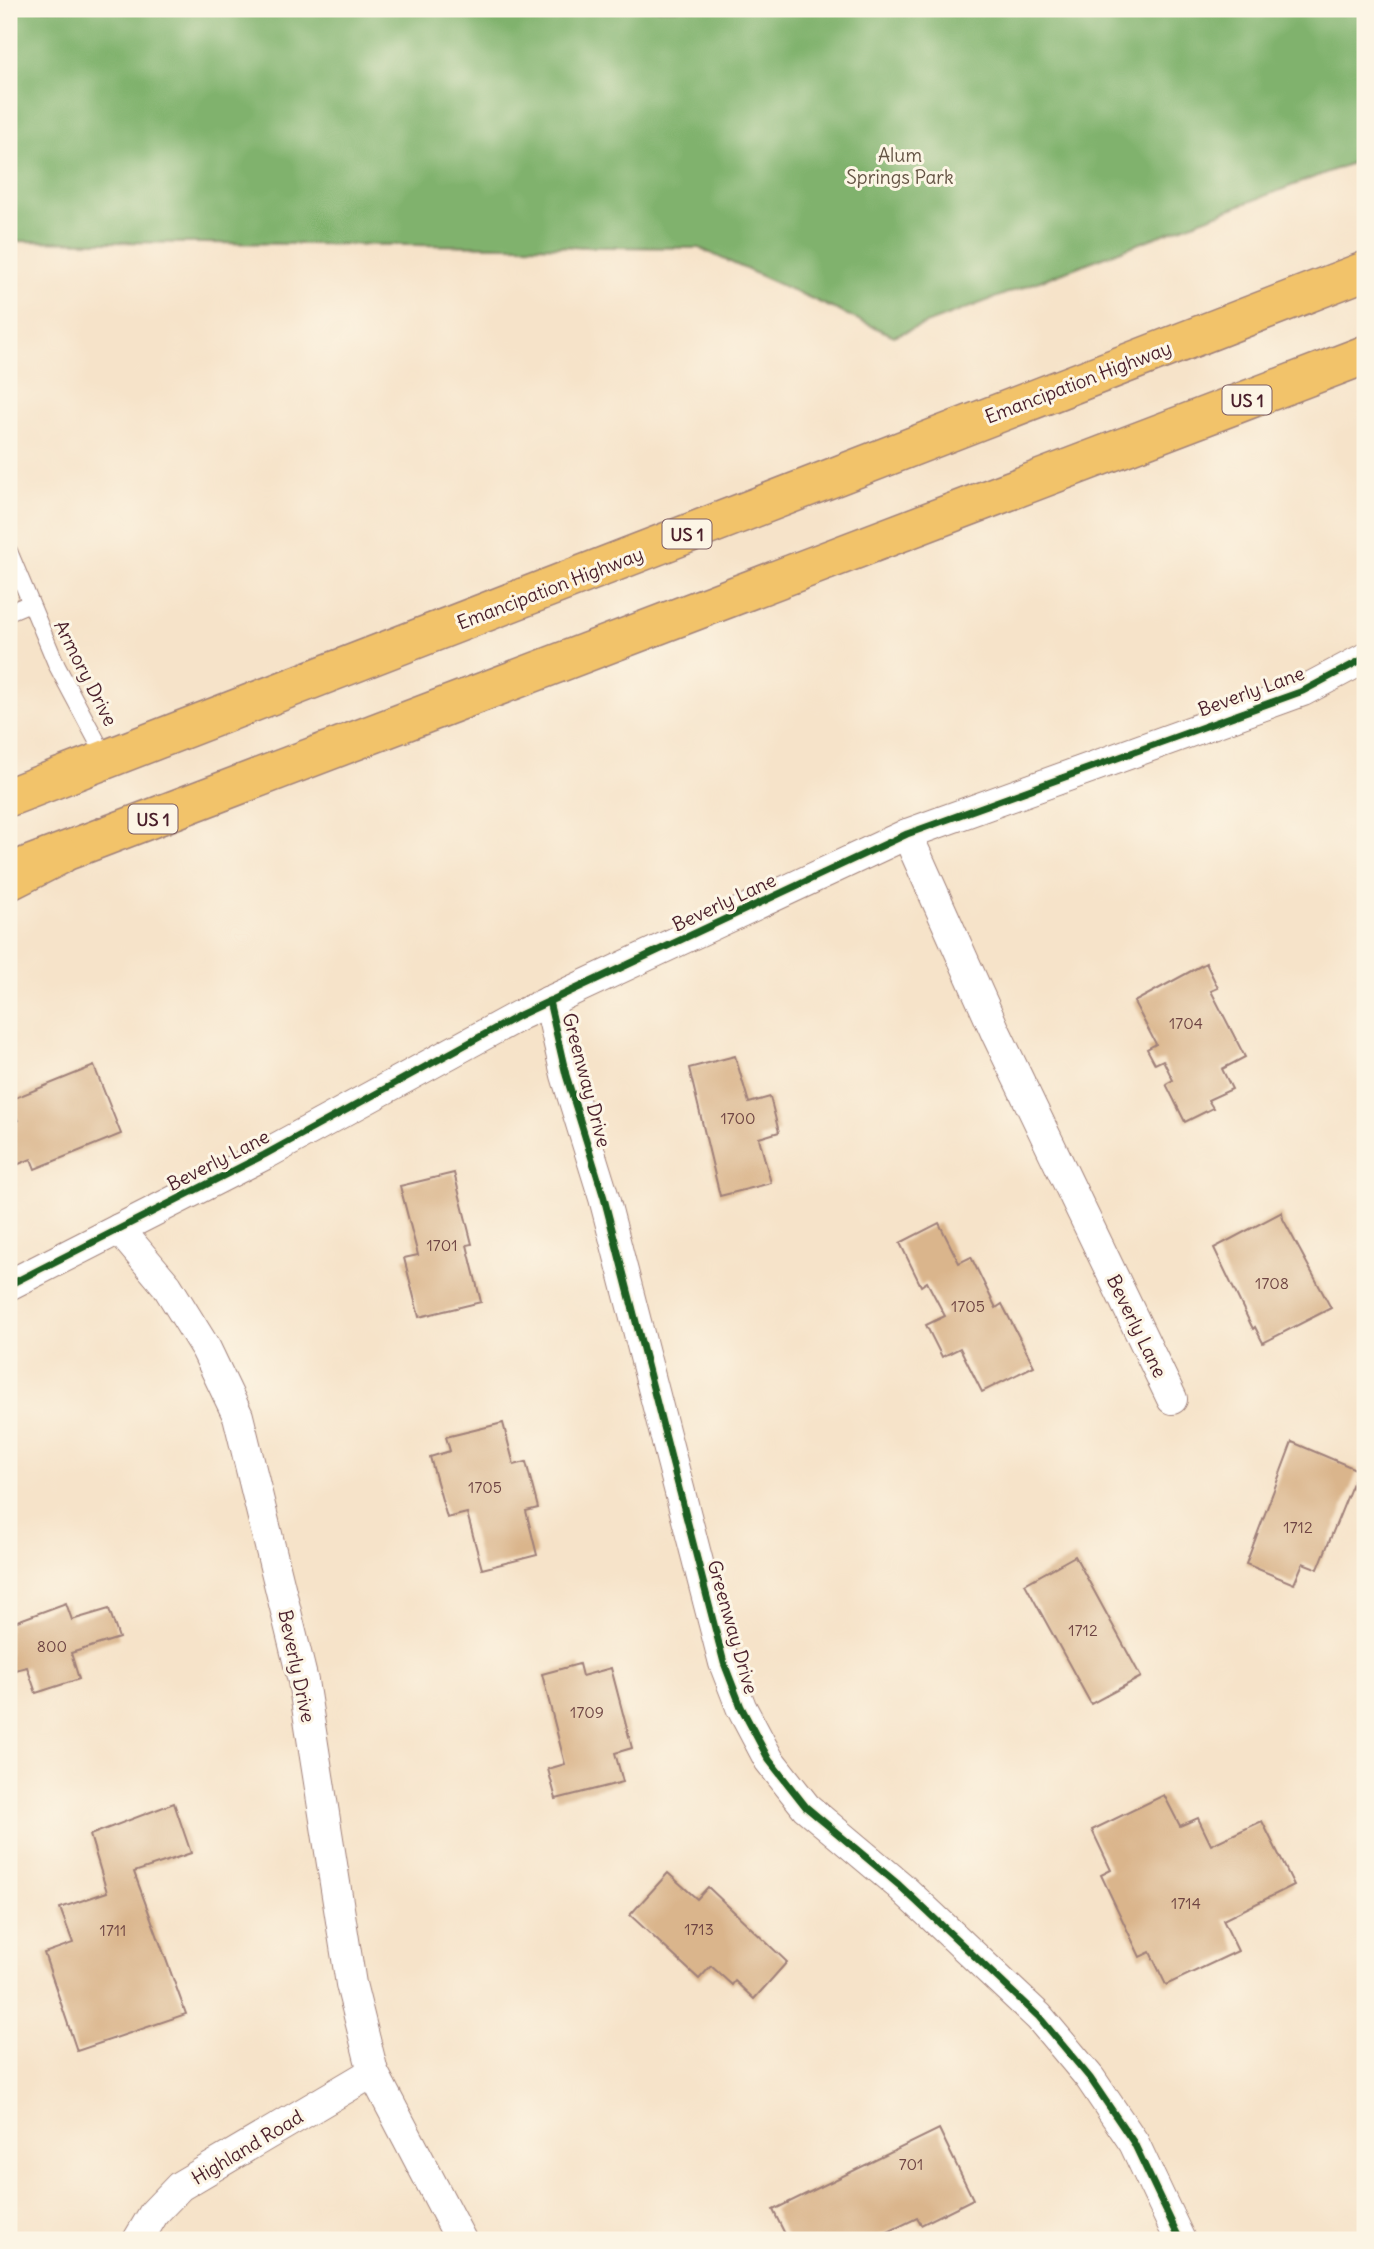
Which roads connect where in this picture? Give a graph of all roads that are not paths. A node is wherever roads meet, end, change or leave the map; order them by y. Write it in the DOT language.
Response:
graph roads {
  1 [pos="1365,271"];
  2 [pos="1365,355"];
  3 [pos="9,551"];
  4 [pos="28,604"];
  5 [pos="9,612"];
  6 [pos="1365,658"];
  7 [pos="107,760"];
  8 [pos="9,797"];
  9 [pos="907,834"];
  10 [pos="60,855"];
  11 [pos="9,872"];
  12 [pos="9,881"];
  13 [pos="549,1001"];
  14 [pos="119,1229"];
  15 [pos="9,1285"];
  16 [pos="1172,1399"];
  17 [pos="373,2072"];
  18 [pos="138,2240"];
  19 [pos="461,2240"];
  20 [pos="1180,2240"];
  1 -- 7 [label="main road, Emancipation Highway / US 1"];
  2 -- 10 [label="main road, US 1"];
  3 -- 4 [label="lane, Armory Drive"];
  4 -- 5 [label="lane"];
  4 -- 7 [label="lane, Armory Drive"];
  6 -- 9 [label="street, Beverly Lane"];
  7 -- 8 [label="main road, Emancipation Highway / US 1"];
  9 -- 13 [label="street, Beverly Lane"];
  9 -- 16 [label="street, Beverly Lane"];
  10 -- 11 [label="main road, US 1"];
  10 -- 12 [label="main road"];
  13 -- 14 [label="street, Beverly Lane"];
  13 -- 20 [label="street, Greenway Drive"];
  14 -- 15 [label="street"];
  14 -- 17 [label="street, Beverly Drive"];
  17 -- 18 [label="street, Highland Road"];
  17 -- 19 [label="street, Beverly Drive"];
}
